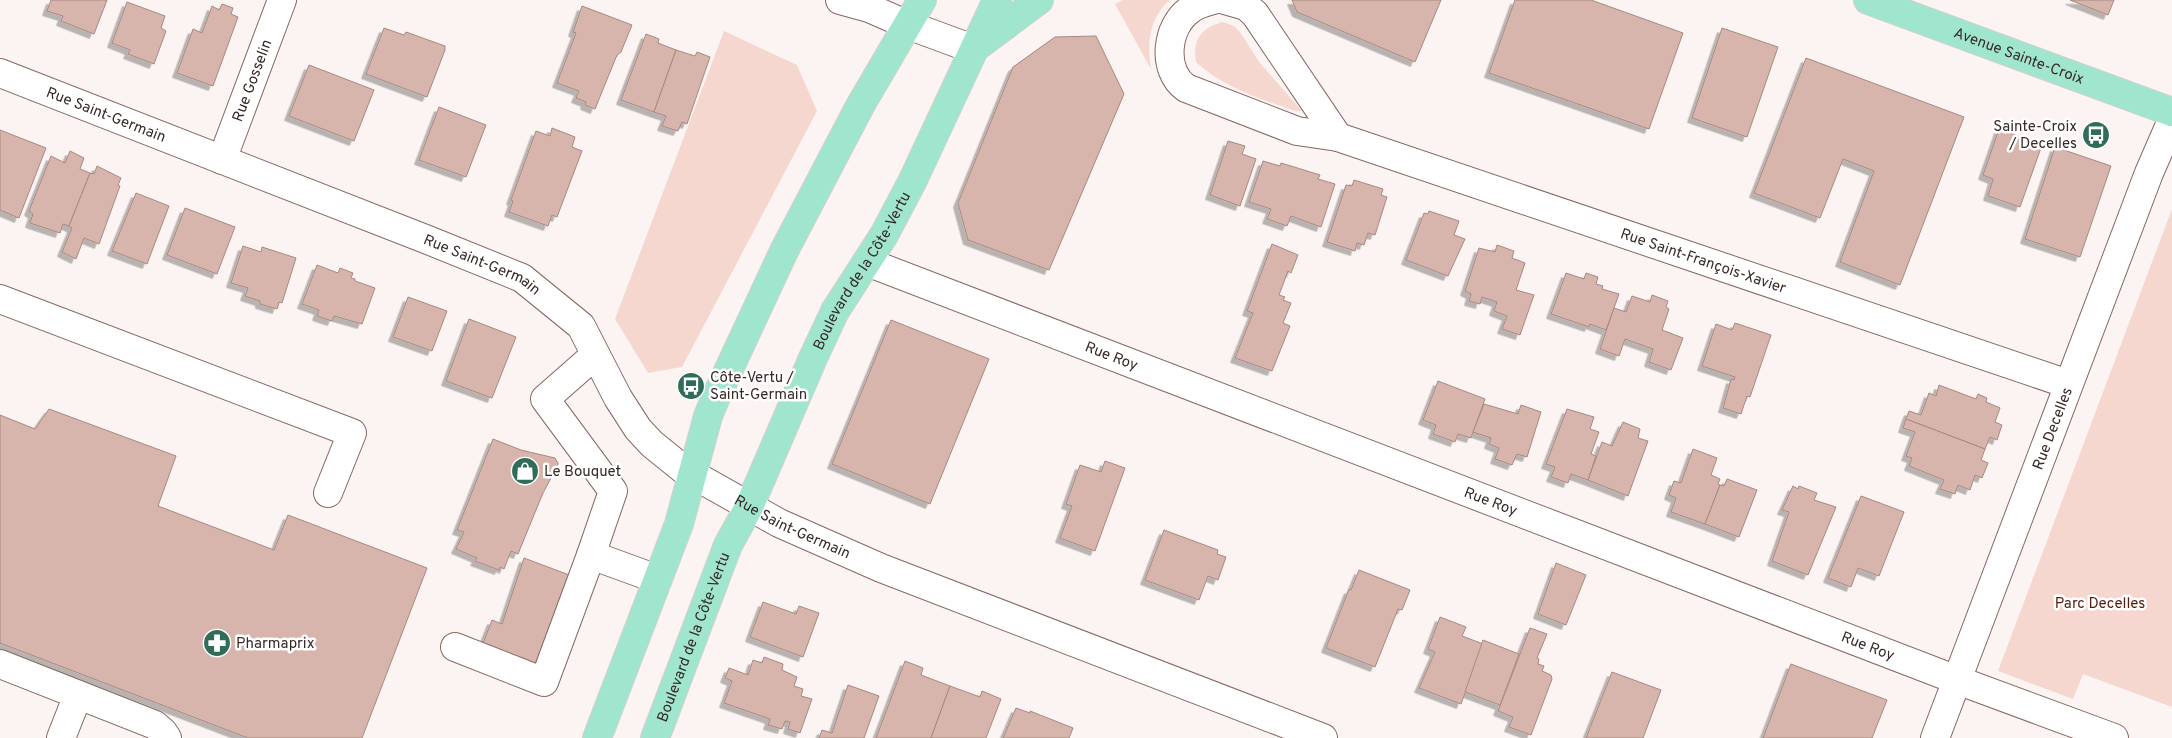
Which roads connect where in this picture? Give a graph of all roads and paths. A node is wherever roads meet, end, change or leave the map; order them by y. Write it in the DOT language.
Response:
graph roads {
  1 [pos="282,0"];
  2 [pos="840,0"];
  3 [pos="922,0"];
  4 [pos="997,0"];
  5 [pos="1040,0"];
  6 [pos="1213,0"];
  7 [pos="1224,0"];
  8 [pos="1868,0"];
  9 [pos="908,25"];
  10 [pos="973,49"];
  11 [pos="0,72"];
  12 [pos="2172,112"];
  13 [pos="2172,120"];
  14 [pos="1338,137"];
  15 [pos="222,160"];
  16 [pos="867,262"];
  17 [pos="0,299"];
  18 [pos="595,355"];
  19 [pos="2068,384"];
  20 [pos="692,474"];
  21 [pos="328,494"];
  22 [pos="749,507"];
  23 [pos="591,554"];
  24 [pos="657,579"];
  25 [pos="455,647"];
  26 [pos="0,664"];
  27 [pos="1956,680"];
  28 [pos="78,695"];
  29 [pos="61,738"];
  30 [pos="167,738"];
  31 [pos="597,738"];
  32 [pos="655,738"];
  33 [pos="1323,738"];
  34 [pos="1935,738"];
  35 [pos="2114,738"];
  1 -- 15 [label="street, Rue Gosselin"];
  2 -- 9 [label="street"];
  3 -- 9 [label="main road"];
  4 -- 10 [label="main road, Boulevard de la Côte-Vertu"];
  5 -- 10 [label="main road"];
  6 -- 14 [label="street, Rue Saint-François-Xavier"];
  7 -- 14 [label="street"];
  8 -- 12 [label="main road, Avenue Sainte-Croix"];
  9 -- 10 [label="street"];
  9 -- 20 [label="main road"];
  10 -- 16 [label="main road, Boulevard de la Côte-Vertu"];
  11 -- 15 [label="street, Rue Saint-Germain"];
  13 -- 19 [label="street, Rue Decelles"];
  14 -- 19 [label="street, Rue Saint-François-Xavier"];
  15 -- 18 [label="street, Rue Saint-Germain"];
  16 -- 22 [label="main road, Boulevard de la Côte-Vertu"];
  16 -- 27 [label="street, Rue Roy"];
  17 -- 21 [label="street"];
  18 -- 20 [label="street, Rue Saint-Germain"];
  18 -- 23 [label="street"];
  19 -- 27 [label="street, Rue Decelles"];
  20 -- 22 [label="street, Rue Saint-Germain"];
  20 -- 24 [label="main road"];
  22 -- 32 [label="main road, Boulevard de la Côte-Vertu"];
  22 -- 33 [label="street, Rue Saint-Germain"];
  23 -- 24 [label="street"];
  23 -- 25 [label="street"];
  24 -- 31 [label="main road"];
  26 -- 28 [label="street"];
  27 -- 34 [label="street, Rue Decelles"];
  27 -- 35 [label="street, Rue Roy"];
  28 -- 29 [label="street"];
  28 -- 30 [label="street"];
}
